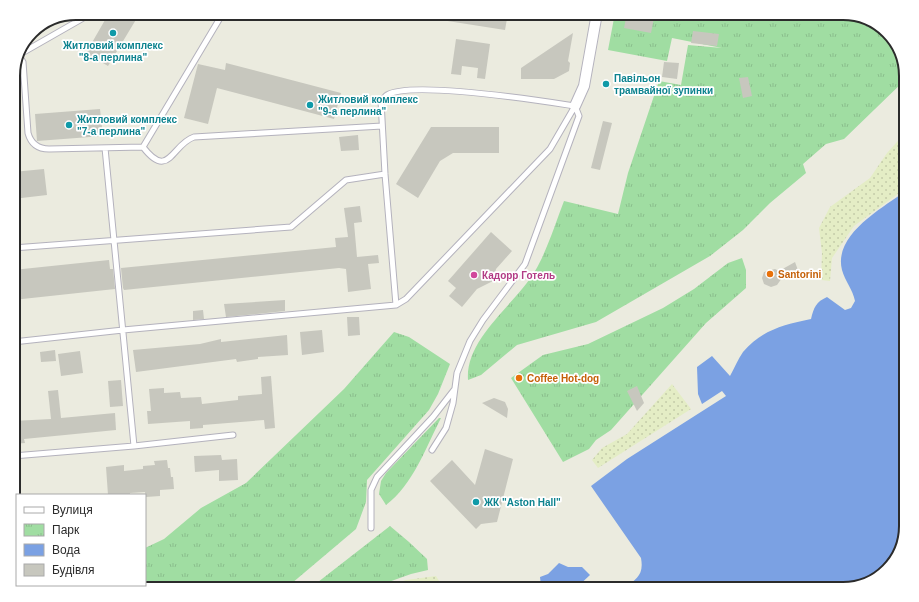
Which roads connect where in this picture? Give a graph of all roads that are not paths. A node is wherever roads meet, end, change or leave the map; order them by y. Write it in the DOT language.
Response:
graph roads {
  1 [pos="80,20"];
  2 [pos="219,20"];
  3 [pos="596,20"];
  4 [pos="26,51"];
  5 [pos="22,61"];
  6 [pos="575,106"];
  7 [pos="382,126"];
  8 [pos="143,147"];
  9 [pos="105,148"];
  10 [pos="385,174"];
  11 [pos="114,241"];
  12 [pos="20,248"];
  13 [pos="396,306"];
  14 [pos="123,330"];
  15 [pos="20,341"];
  16 [pos="454,389"];
  17 [pos="233,435"];
  18 [pos="134,446"];
  19 [pos="432,450"];
  20 [pos="20,455"];
  21 [pos="371,528"];
  1 -- 4 [label="lane"];
  2 -- 8 [label="lane"];
  3 -- 6 [label="street"];
  5 -- 9 [label="lane"];
  6 -- 7 [label="lane"];
  6 -- 13 [label="lane"];
  6 -- 16 [label="lane"];
  7 -- 8 [label="lane"];
  7 -- 10 [label="lane"];
  8 -- 9 [label="lane"];
  9 -- 11 [label="lane"];
  10 -- 11 [label="lane"];
  10 -- 13 [label="lane"];
  11 -- 12 [label="lane"];
  11 -- 14 [label="lane"];
  13 -- 14 [label="lane"];
  14 -- 15 [label="lane"];
  14 -- 18 [label="lane"];
  16 -- 19 [label="lane"];
  16 -- 21 [label="lane"];
  17 -- 18 [label="lane"];
  18 -- 20 [label="lane"];
}
